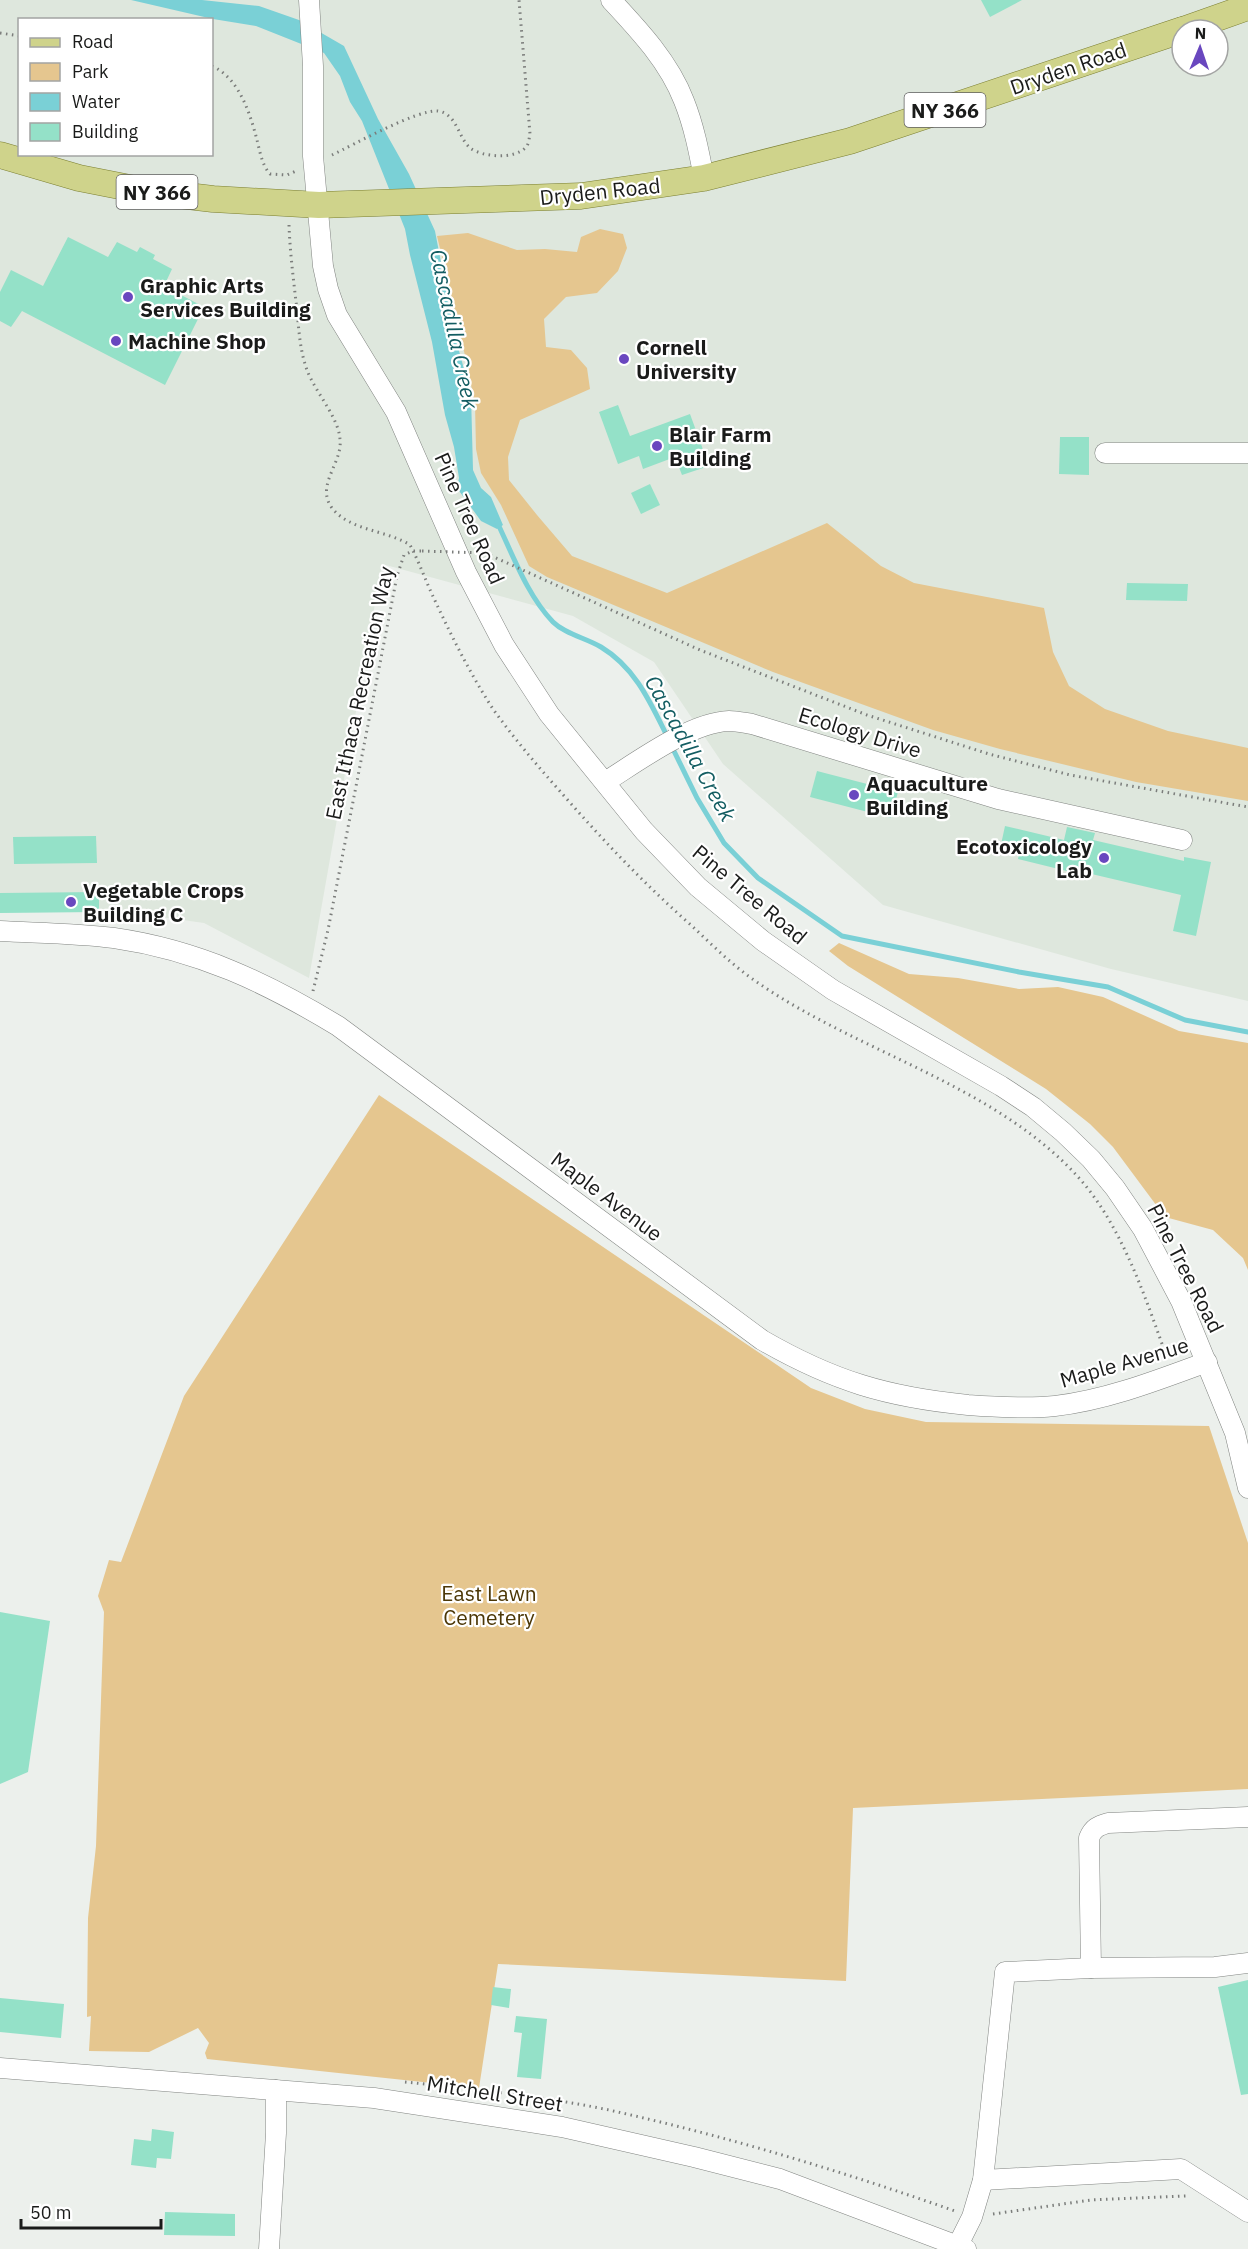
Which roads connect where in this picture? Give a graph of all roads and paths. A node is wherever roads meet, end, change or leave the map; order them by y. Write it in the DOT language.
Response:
graph roads {
  1 [pos="519,0"];
  2 [pos="611,0"];
  3 [pos="309,5"];
  4 [pos="1248,7"];
  5 [pos="1216,18"];
  6 [pos="0,33"];
  7 [pos="1170,34"];
  8 [pos="18,36"];
  9 [pos="213,67"];
  10 [pos="0,155"];
  11 [pos="328,157"];
  12 [pos="287,176"];
  13 [pos="704,178"];
  14 [pos="319,205"];
  15 [pos="289,232"];
  16 [pos="1105,453"];
  17 [pos="1248,453"];
  18 [pos="413,551"];
  19 [pos="605,782"];
  20 [pos="1248,807"];
  21 [pos="1182,840"];
  22 [pos="0,931"];
  23 [pos="313,992"];
  24 [pos="1207,1362"];
  25 [pos="1248,1488"];
  26 [pos="1248,1817"];
  27 [pos="1248,1964"];
  28 [pos="1091,1968"];
  29 [pos="0,2068"];
  30 [pos="276,2090"];
  31 [pos="983,2180"];
  32 [pos="1248,2212"];
  33 [pos="962,2247"];
  34 [pos="268,2249"];
  1 -- 11 [label="path"];
  2 -- 13 [label="street"];
  3 -- 14 [label="street, Pine Tree Road"];
  4 -- 5 [label="main road, Dryden Road / NY 366"];
  6 -- 8 [label="path"];
  7 -- 13 [label="main road, Dryden Road / NY 366"];
  9 -- 12 [label="path"];
  10 -- 14 [label="main road, Dryden Road / NY 366"];
  13 -- 14 [label="main road, Dryden Road / NY 366"];
  14 -- 19 [label="street, Pine Tree Road"];
  15 -- 18 [label="path, East Ithaca Recreation Way"];
  16 -- 17 [label="street"];
  18 -- 20 [label="path, bridge"];
  18 -- 23 [label="path, East Ithaca Recreation Way"];
  19 -- 21 [label="street, Ecology Drive"];
  19 -- 24 [label="street, Pine Tree Road"];
  22 -- 24 [label="street, Maple Avenue"];
  24 -- 25 [label="street, Pine Tree Road"];
  26 -- 28 [label="street"];
  27 -- 28 [label="street"];
  28 -- 31 [label="street"];
  29 -- 30 [label="street, Mitchell Street"];
  30 -- 33 [label="street, Mitchell Street"];
  30 -- 34 [label="street"];
  31 -- 32 [label="street"];
  31 -- 33 [label="street"];
}
